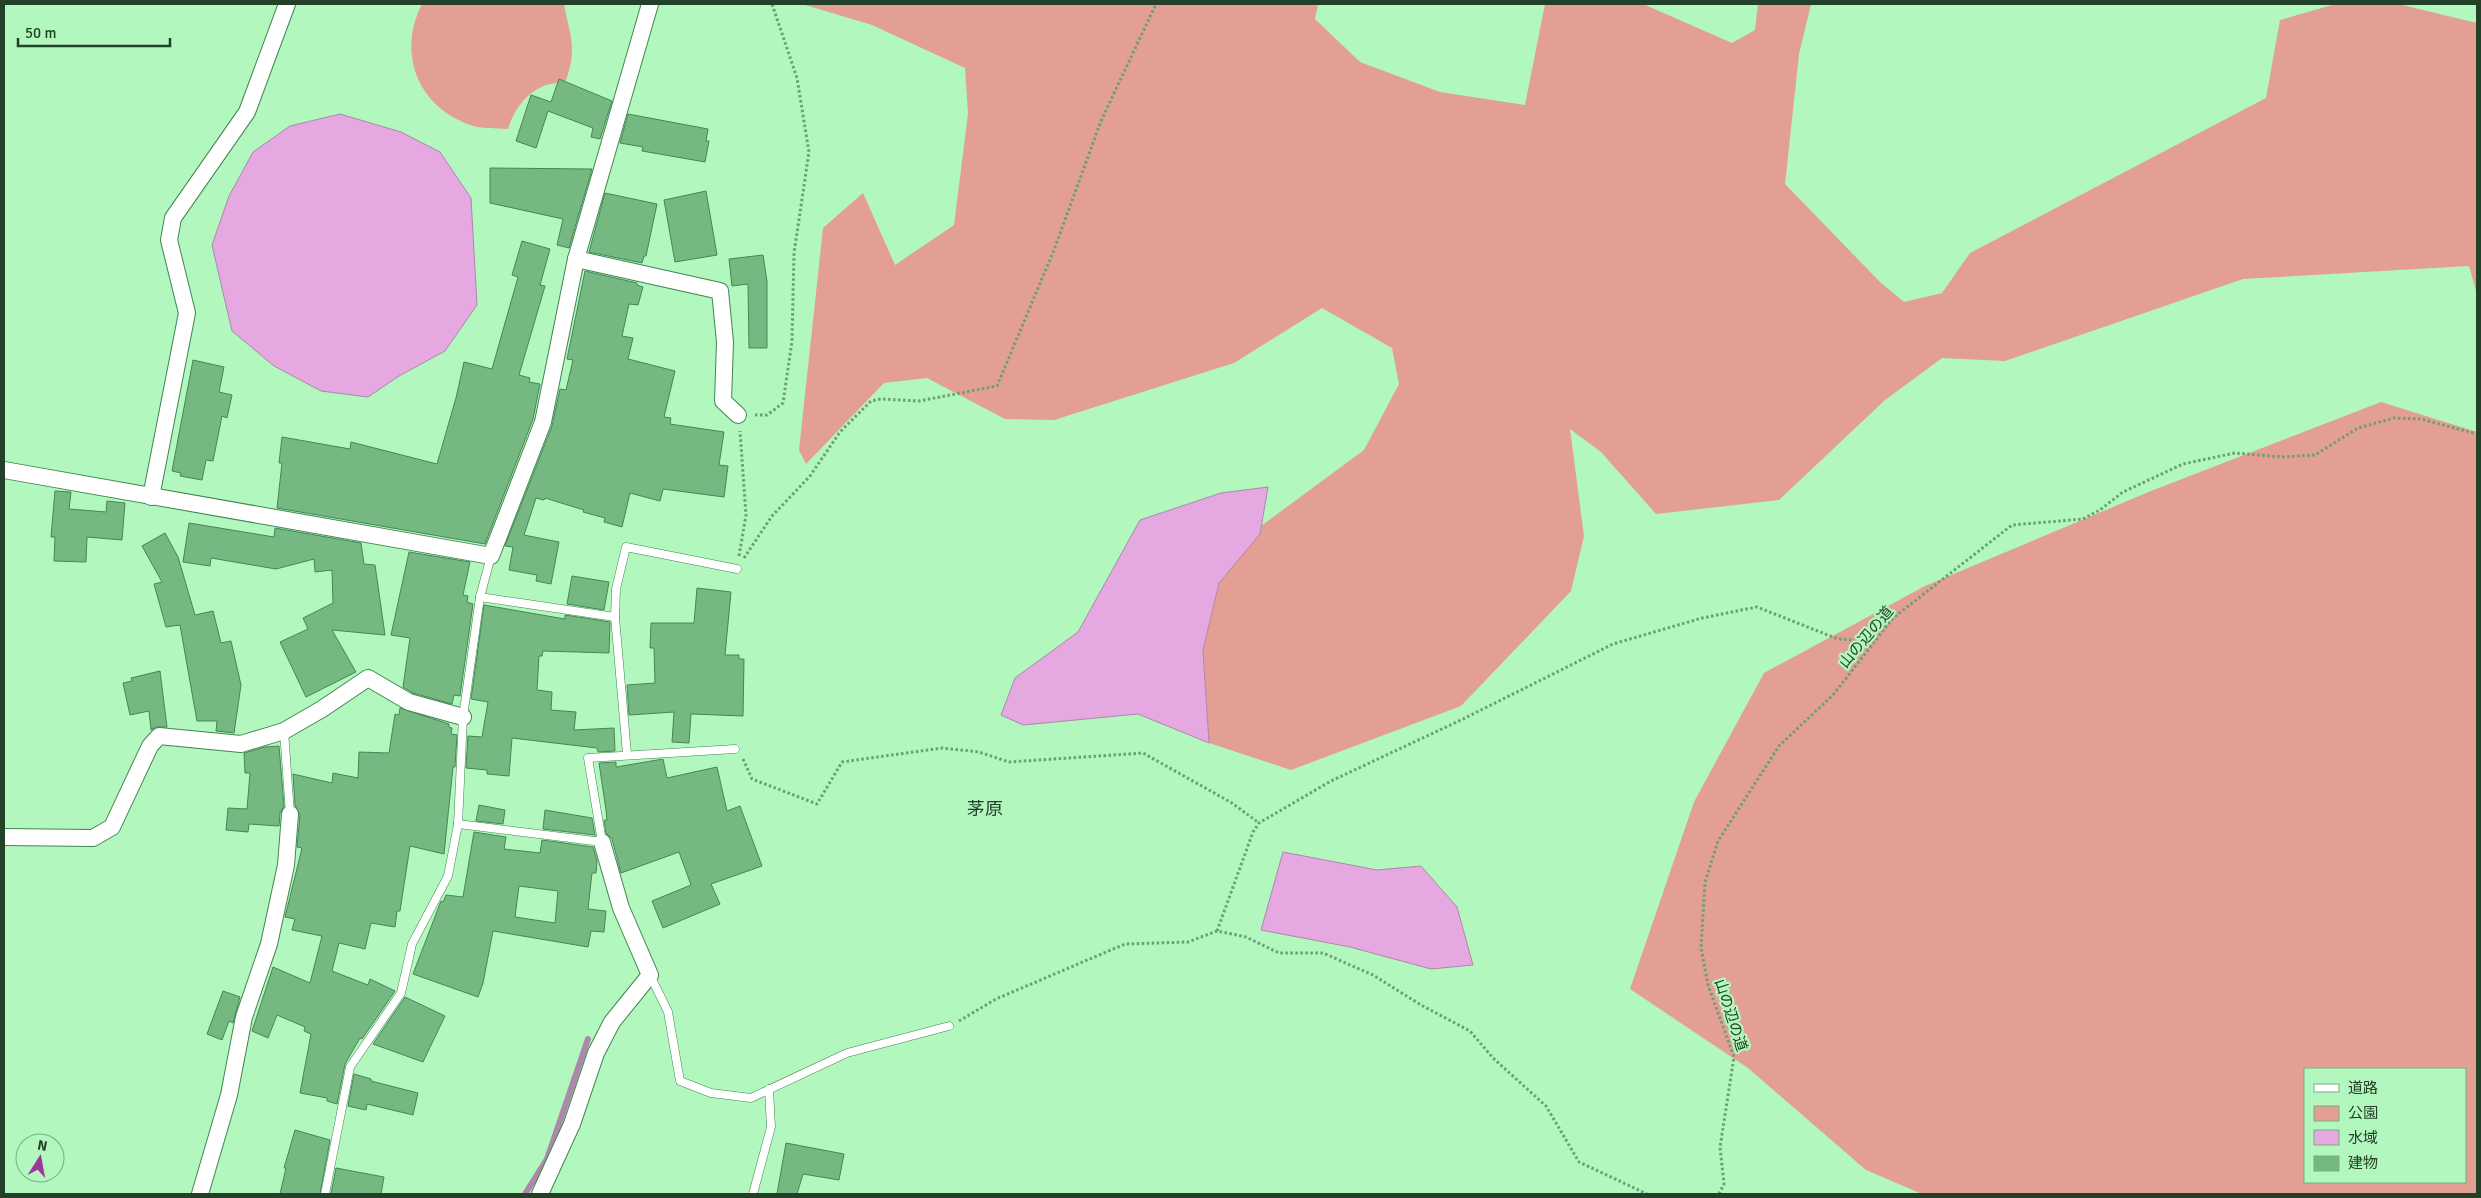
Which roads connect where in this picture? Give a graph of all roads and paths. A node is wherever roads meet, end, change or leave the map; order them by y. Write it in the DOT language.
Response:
graph roads {
  1 [pos="287,4"];
  2 [pos="650,4"];
  3 [pos="772,4"];
  4 [pos="1156,4"];
  5 [pos="576,259"];
  6 [pos="738,415"];
  7 [pos="2477,434"];
  8 [pos="4,470"];
  9 [pos="151,497"];
  10 [pos="491,556"];
  11 [pos="737,569"];
  12 [pos="480,597"];
  13 [pos="615,617"];
  14 [pos="1893,618"];
  15 [pos="464,718"];
  16 [pos="284,731"];
  17 [pos="735,749"];
  18 [pos="627,754"];
  19 [pos="290,814"];
  20 [pos="1259,823"];
  21 [pos="458,824"];
  22 [pos="4,837"];
  23 [pos="602,842"];
  24 [pos="1217,931"];
  25 [pos="650,975"];
  26 [pos="949,1026"];
  27 [pos="769,1089"];
  28 [pos="200,1194"];
  29 [pos="325,1194"];
  30 [pos="540,1194"];
  31 [pos="753,1194"];
  32 [pos="1648,1194"];
  33 [pos="1719,1194"];
  1 -- 9 [label="street"];
  2 -- 5 [label="street"];
  3 -- 6 [label="path"];
  4 -- 11 [label="path"];
  5 -- 6 [label="street"];
  5 -- 10 [label="street"];
  6 -- 11 [label="path"];
  7 -- 14 [label="path, 山の辺の道"];
  8 -- 9 [label="street"];
  9 -- 10 [label="street"];
  10 -- 12 [label="lane"];
  11 -- 13 [label="lane"];
  12 -- 13 [label="lane"];
  12 -- 15 [label="lane"];
  13 -- 18 [label="lane"];
  14 -- 20 [label="path"];
  14 -- 33 [label="path, 山の辺の道"];
  15 -- 16 [label="street"];
  15 -- 21 [label="lane"];
  16 -- 19 [label="lane"];
  16 -- 22 [label="street"];
  17 -- 18 [label="lane"];
  17 -- 20 [label="path"];
  18 -- 23 [label="lane"];
  19 -- 28 [label="street"];
  20 -- 24 [label="path"];
  21 -- 23 [label="lane"];
  21 -- 29 [label="lane"];
  23 -- 25 [label="street"];
  24 -- 26 [label="path"];
  24 -- 32 [label="path"];
  25 -- 27 [label="lane"];
  25 -- 30 [label="street"];
  26 -- 27 [label="lane"];
  27 -- 31 [label="lane"];
}
